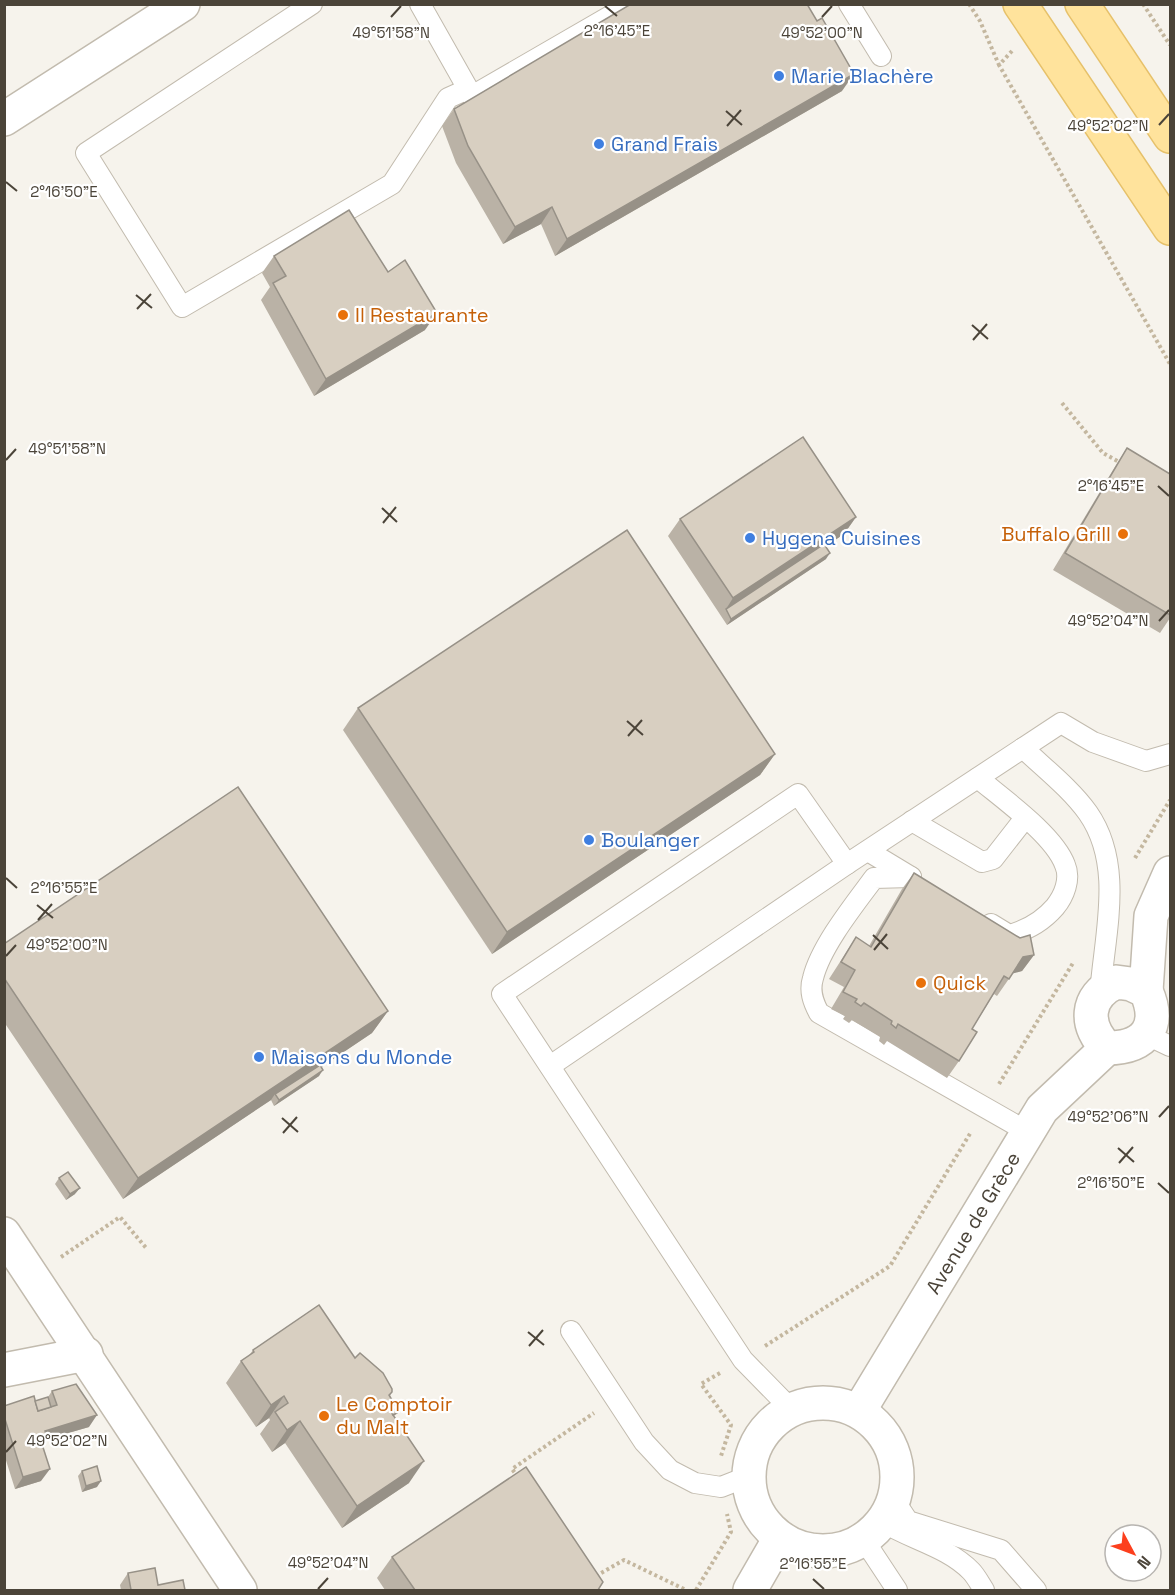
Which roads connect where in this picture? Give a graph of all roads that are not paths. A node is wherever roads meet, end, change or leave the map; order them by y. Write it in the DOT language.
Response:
graph roads {
  1 [pos="183,4"];
  2 [pos="312,4"];
  3 [pos="420,4"];
  4 [pos="631,4"];
  5 [pos="849,4"];
  6 [pos="1082,4"];
  7 [pos="1027,15"];
  8 [pos="881,56"];
  9 [pos="468,89"];
  10 [pos="4,119"];
  11 [pos="1170,136"];
  12 [pos="1170,228"];
  13 [pos="1023,748"];
  14 [pos="1170,754"];
  15 [pos="978,778"];
  16 [pos="1025,818"];
  17 [pos="912,822"];
  18 [pos="868,850"];
  19 [pos="847,864"];
  20 [pos="1170,873"];
  21 [pos="911,877"];
  22 [pos="930,888"];
  23 [pos="970,912"];
  24 [pos="1121,989"];
  25 [pos="1099,1037"];
  26 [pos="1159,1041"];
  27 [pos="550,1066"];
  28 [pos="1035,1120"];
  29 [pos="4,1234"];
  30 [pos="571,1331"];
  31 [pos="86,1354"];
  32 [pos="4,1370"];
  33 [pos="791,1410"];
  34 [pos="859,1411"];
  35 [pos="735,1481"];
  36 [pos="880,1521"];
  37 [pos="780,1538"];
  38 [pos="240,1590"];
  39 [pos="750,1590"];
  40 [pos="897,1590"];
  41 [pos="984,1590"];
  42 [pos="1036,1590"];
  1 -- 10 [label="street"];
  2 -- 9 [label="lane"];
  3 -- 9 [label="lane"];
  4 -- 9 [label="lane"];
  5 -- 8 [label="lane"];
  6 -- 11 [label="main road"];
  7 -- 12 [label="main road"];
  13 -- 14 [label="lane"];
  13 -- 15 [label="lane"];
  13 -- 24 [label="lane"];
  15 -- 16 [label="lane"];
  15 -- 17 [label="lane"];
  16 -- 17 [label="lane"];
  16 -- 23 [label="lane"];
  17 -- 18 [label="lane"];
  18 -- 19 [label="lane"];
  18 -- 21 [label="lane"];
  19 -- 27 [label="lane"];
  19 -- 27 [label="lane"];
  20 -- 24 [label="street"];
  21 -- 22 [label="lane"];
  21 -- 28 [label="lane"];
  24 -- 25 [label="street, Avenue de Grèce"];
  24 -- 26 [label="street"];
  25 -- 26 [label="street"];
  25 -- 28 [label="street, Avenue de Grèce"];
  27 -- 33 [label="lane"];
  28 -- 34 [label="street, Avenue de Grèce"];
  29 -- 31 [label="street"];
  30 -- 35 [label="lane"];
  31 -- 32 [label="street"];
  31 -- 38 [label="street"];
  33 -- 34 [label="street"];
  33 -- 35 [label="street"];
  34 -- 36 [label="street"];
  35 -- 37 [label="street"];
  36 -- 37 [label="street"];
  36 -- 40 [label="lane"];
  36 -- 41 [label="lane"];
  36 -- 42 [label="lane"];
  37 -- 39 [label="street"];
}
